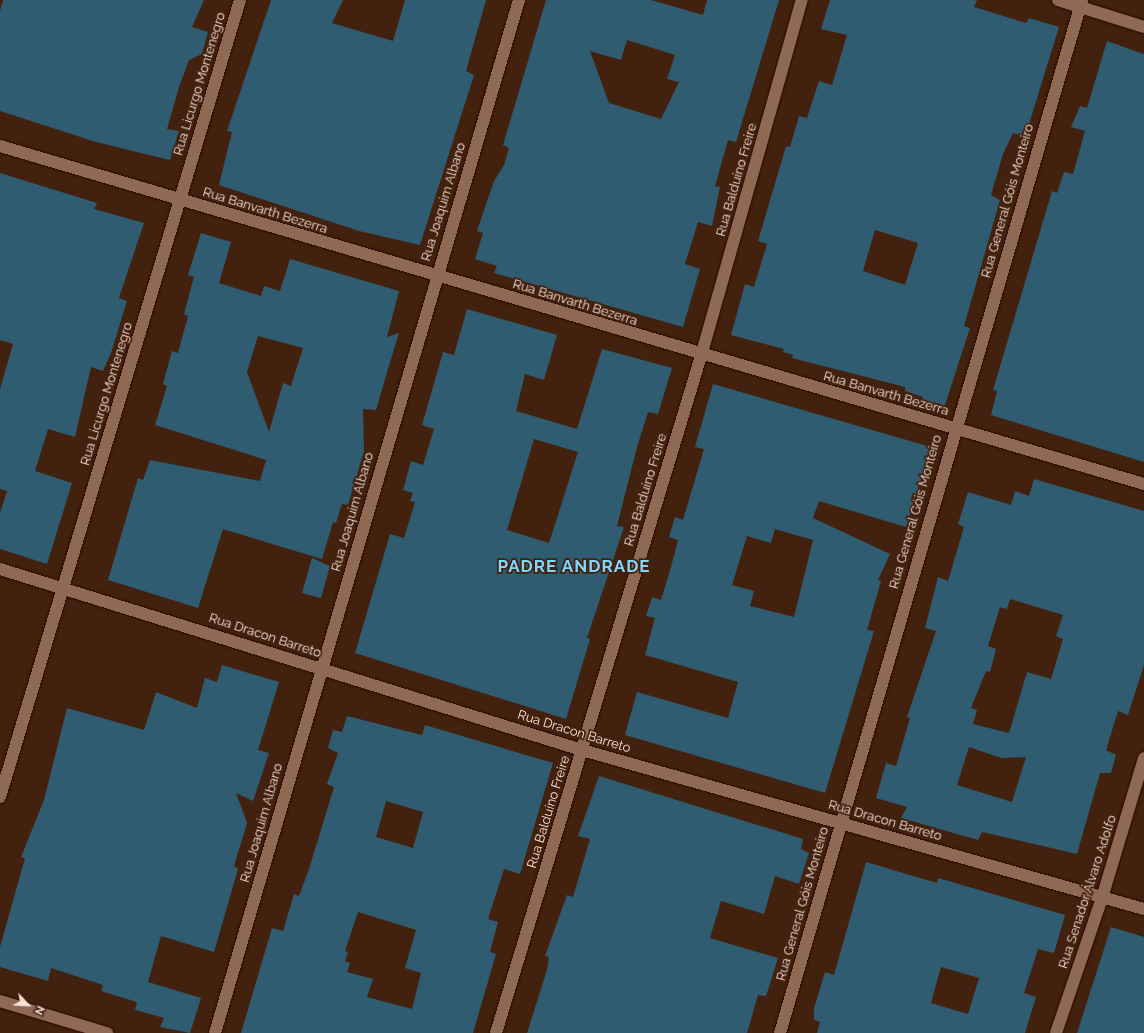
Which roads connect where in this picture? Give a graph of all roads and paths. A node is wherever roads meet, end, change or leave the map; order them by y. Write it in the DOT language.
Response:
graph roads {
  1 [pos="240,0"];
  2 [pos="519,0"];
  3 [pos="802,0"];
  4 [pos="1058,0"];
  5 [pos="1081,3"];
  6 [pos="1144,27"];
  7 [pos="0,146"];
  8 [pos="180,200"];
  9 [pos="437,277"];
  10 [pos="701,356"];
  11 [pos="955,428"];
  12 [pos="1144,484"];
  13 [pos="0,569"];
  14 [pos="63,587"];
  15 [pos="321,669"];
  16 [pos="582,750"];
  17 [pos="1144,758"];
  18 [pos="0,797"];
  19 [pos="841,823"];
  20 [pos="1102,898"];
  21 [pos="1144,909"];
  22 [pos="0,1001"];
  23 [pos="107,1033"];
  24 [pos="215,1033"];
  25 [pos="496,1033"];
  26 [pos="780,1033"];
  27 [pos="1056,1033"];
  1 -- 8 [label="street, Rua Licurgo Montenegro"];
  2 -- 9 [label="street, Rua Joaquim Albano"];
  3 -- 10 [label="street, Rua Balduíno Freire"];
  4 -- 5 [label="street"];
  5 -- 6 [label="street"];
  5 -- 11 [label="street, Rua General Góis Monteiro"];
  7 -- 8 [label="street, Rua Banvarth Bezerra"];
  8 -- 9 [label="street, Rua Banvarth Bezerra"];
  8 -- 14 [label="street, Rua Licurgo Montenegro"];
  9 -- 10 [label="street, Rua Banvarth Bezerra"];
  9 -- 15 [label="street, Rua Joaquim Albano"];
  10 -- 11 [label="street, Rua Banvarth Bezerra"];
  10 -- 16 [label="street, Rua Balduíno Freire"];
  11 -- 12 [label="street, Rua Banvarth Bezerra"];
  11 -- 19 [label="street, Rua General Góis Monteiro"];
  13 -- 14 [label="street, Rua Dracon Barreto"];
  14 -- 15 [label="street, Rua Dracon Barreto"];
  14 -- 18 [label="street, Rua Licurgo Montenegro"];
  15 -- 16 [label="street, Rua Dracon Barreto"];
  15 -- 24 [label="street, Rua Joaquim Albano"];
  16 -- 19 [label="street, Rua Dracon Barreto"];
  16 -- 25 [label="street, Rua Balduíno Freire"];
  17 -- 20 [label="street, Rua Senador Álvaro Adolfo"];
  19 -- 20 [label="street, Rua Dracon Barreto"];
  19 -- 26 [label="street, Rua General Góis Monteiro"];
  20 -- 21 [label="street, Rua Dracon Barreto"];
  20 -- 27 [label="street, Rua Senador Álvaro Adolfo"];
  22 -- 23 [label="street"];
}
